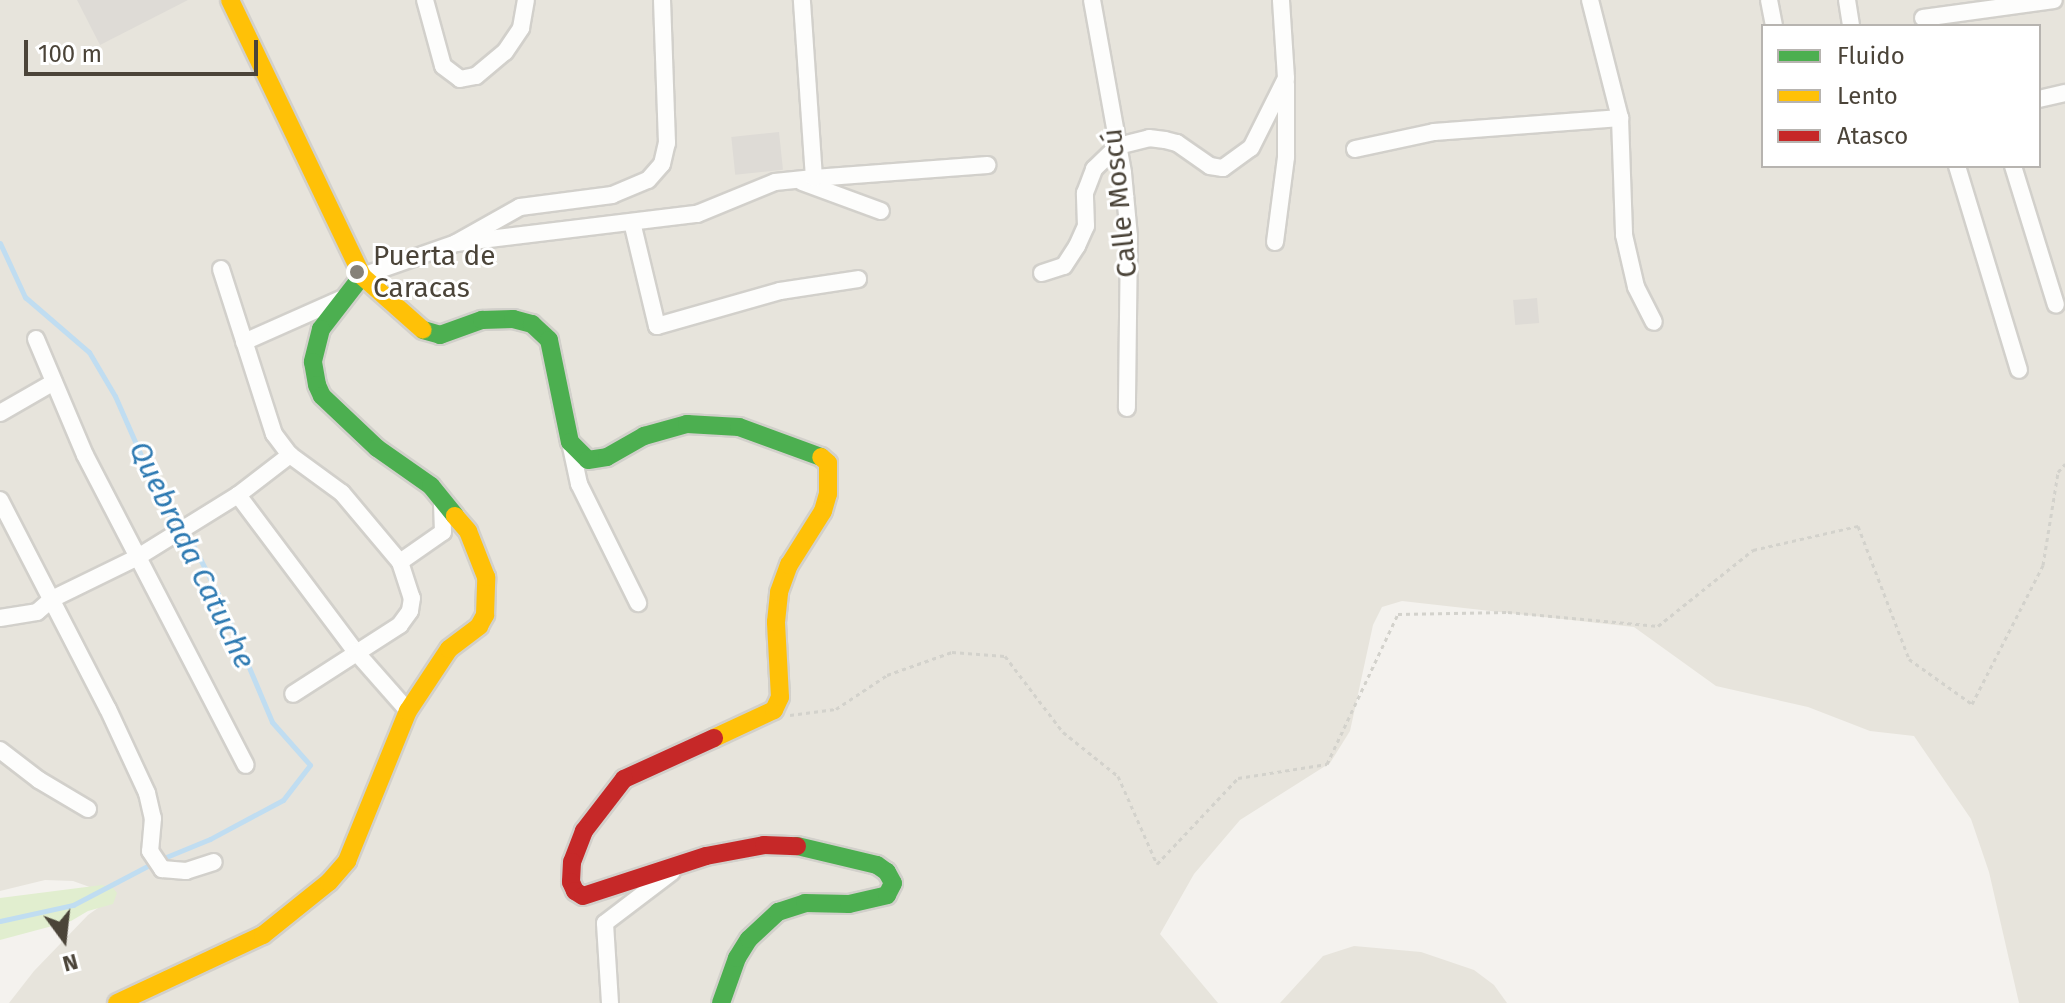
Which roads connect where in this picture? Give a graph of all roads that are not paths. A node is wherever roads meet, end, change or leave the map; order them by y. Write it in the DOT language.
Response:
graph roads {
  1 [pos="425,0"];
  2 [pos="526,0"];
  3 [pos="662,0"];
  4 [pos="802,0"];
  5 [pos="1092,0"];
  6 [pos="1281,0"];
  7 [pos="1590,0"];
  8 [pos="1769,0"];
  9 [pos="1847,0"];
  10 [pos="1920,0"];
  11 [pos="2054,0"];
  12 [pos="236,4"];
  13 [pos="1924,22"];
  14 [pos="1774,24"];
  15 [pos="1851,24"];
  16 [pos="1286,78"];
  17 [pos="2065,93"];
  18 [pos="2041,99"];
  19 [pos="1620,118"];
  20 [pos="1118,146"];
  21 [pos="1355,149"];
  22 [pos="988,165"];
  23 [pos="1958,168"];
  24 [pos="2014,168"];
  25 [pos="805,179"];
  26 [pos="881,211"];
  27 [pos="632,222"];
  28 [pos="1275,242"];
  29 [pos="456,243"];
  30 [pos="221,269"];
  31 [pos="1042,273"];
  32 [pos="362,276"];
  33 [pos="858,279"];
  34 [pos="346,297"];
  35 [pos="2056,305"];
  36 [pos="1654,322"];
  37 [pos="36,339"];
  38 [pos="244,342"];
  39 [pos="2019,370"];
  40 [pos="54,382"];
  41 [pos="1127,408"];
  42 [pos="0,413"];
  43 [pos="570,442"];
  44 [pos="290,455"];
  45 [pos="238,495"];
  46 [pos="441,497"];
  47 [pos="0,500"];
  48 [pos="138,557"];
  49 [pos="400,562"];
  50 [pos="52,599"];
  51 [pos="638,603"];
  52 [pos="0,618"];
  53 [pos="356,652"];
  54 [pos="293,694"];
  55 [pos="408,711"];
  56 [pos="0,750"];
  57 [pos="246,765"];
  58 [pos="88,809"];
  59 [pos="214,862"];
  60 [pos="683,864"];
  61 [pos="117,1003"];
  62 [pos="610,1003"];
  63 [pos="721,1003"];
  1 -- 2 [label="street"];
  3 -- 29 [label="street"];
  4 -- 25 [label="street"];
  5 -- 20 [label="street, Calle Moscú"];
  6 -- 16 [label="street"];
  7 -- 19 [label="street"];
  8 -- 14 [label="street"];
  9 -- 15 [label="street"];
  10 -- 13 [label="street"];
  11 -- 13 [label="street"];
  12 -- 32 [label="street"];
  16 -- 20 [label="street"];
  16 -- 28 [label="street"];
  17 -- 18 [label="street"];
  19 -- 21 [label="street"];
  19 -- 36 [label="street"];
  20 -- 31 [label="street"];
  20 -- 41 [label="street, Calle Moscú"];
  22 -- 25 [label="street"];
  23 -- 39 [label="street"];
  24 -- 35 [label="street"];
  25 -- 26 [label="street"];
  25 -- 27 [label="street"];
  27 -- 29 [label="street"];
  27 -- 33 [label="street"];
  29 -- 32 [label="street"];
  30 -- 38 [label="street"];
  32 -- 34 [label="street"];
  32 -- 43 [label="street"];
  34 -- 38 [label="street"];
  34 -- 46 [label="street"];
  37 -- 40 [label="street"];
  38 -- 44 [label="street"];
  40 -- 42 [label="street"];
  40 -- 48 [label="street"];
  43 -- 51 [label="street"];
  43 -- 60 [label="street"];
  44 -- 45 [label="street"];
  44 -- 49 [label="street"];
  45 -- 48 [label="street"];
  45 -- 53 [label="street"];
  46 -- 49 [label="street"];
  46 -- 55 [label="street"];
  47 -- 50 [label="street"];
  48 -- 50 [label="street"];
  48 -- 57 [label="street"];
  49 -- 53 [label="street"];
  50 -- 52 [label="street"];
  50 -- 59 [label="street"];
  53 -- 54 [label="street"];
  53 -- 55 [label="street"];
  55 -- 61 [label="street"];
  56 -- 58 [label="street"];
  60 -- 62 [label="street"];
  60 -- 63 [label="street"];
}
